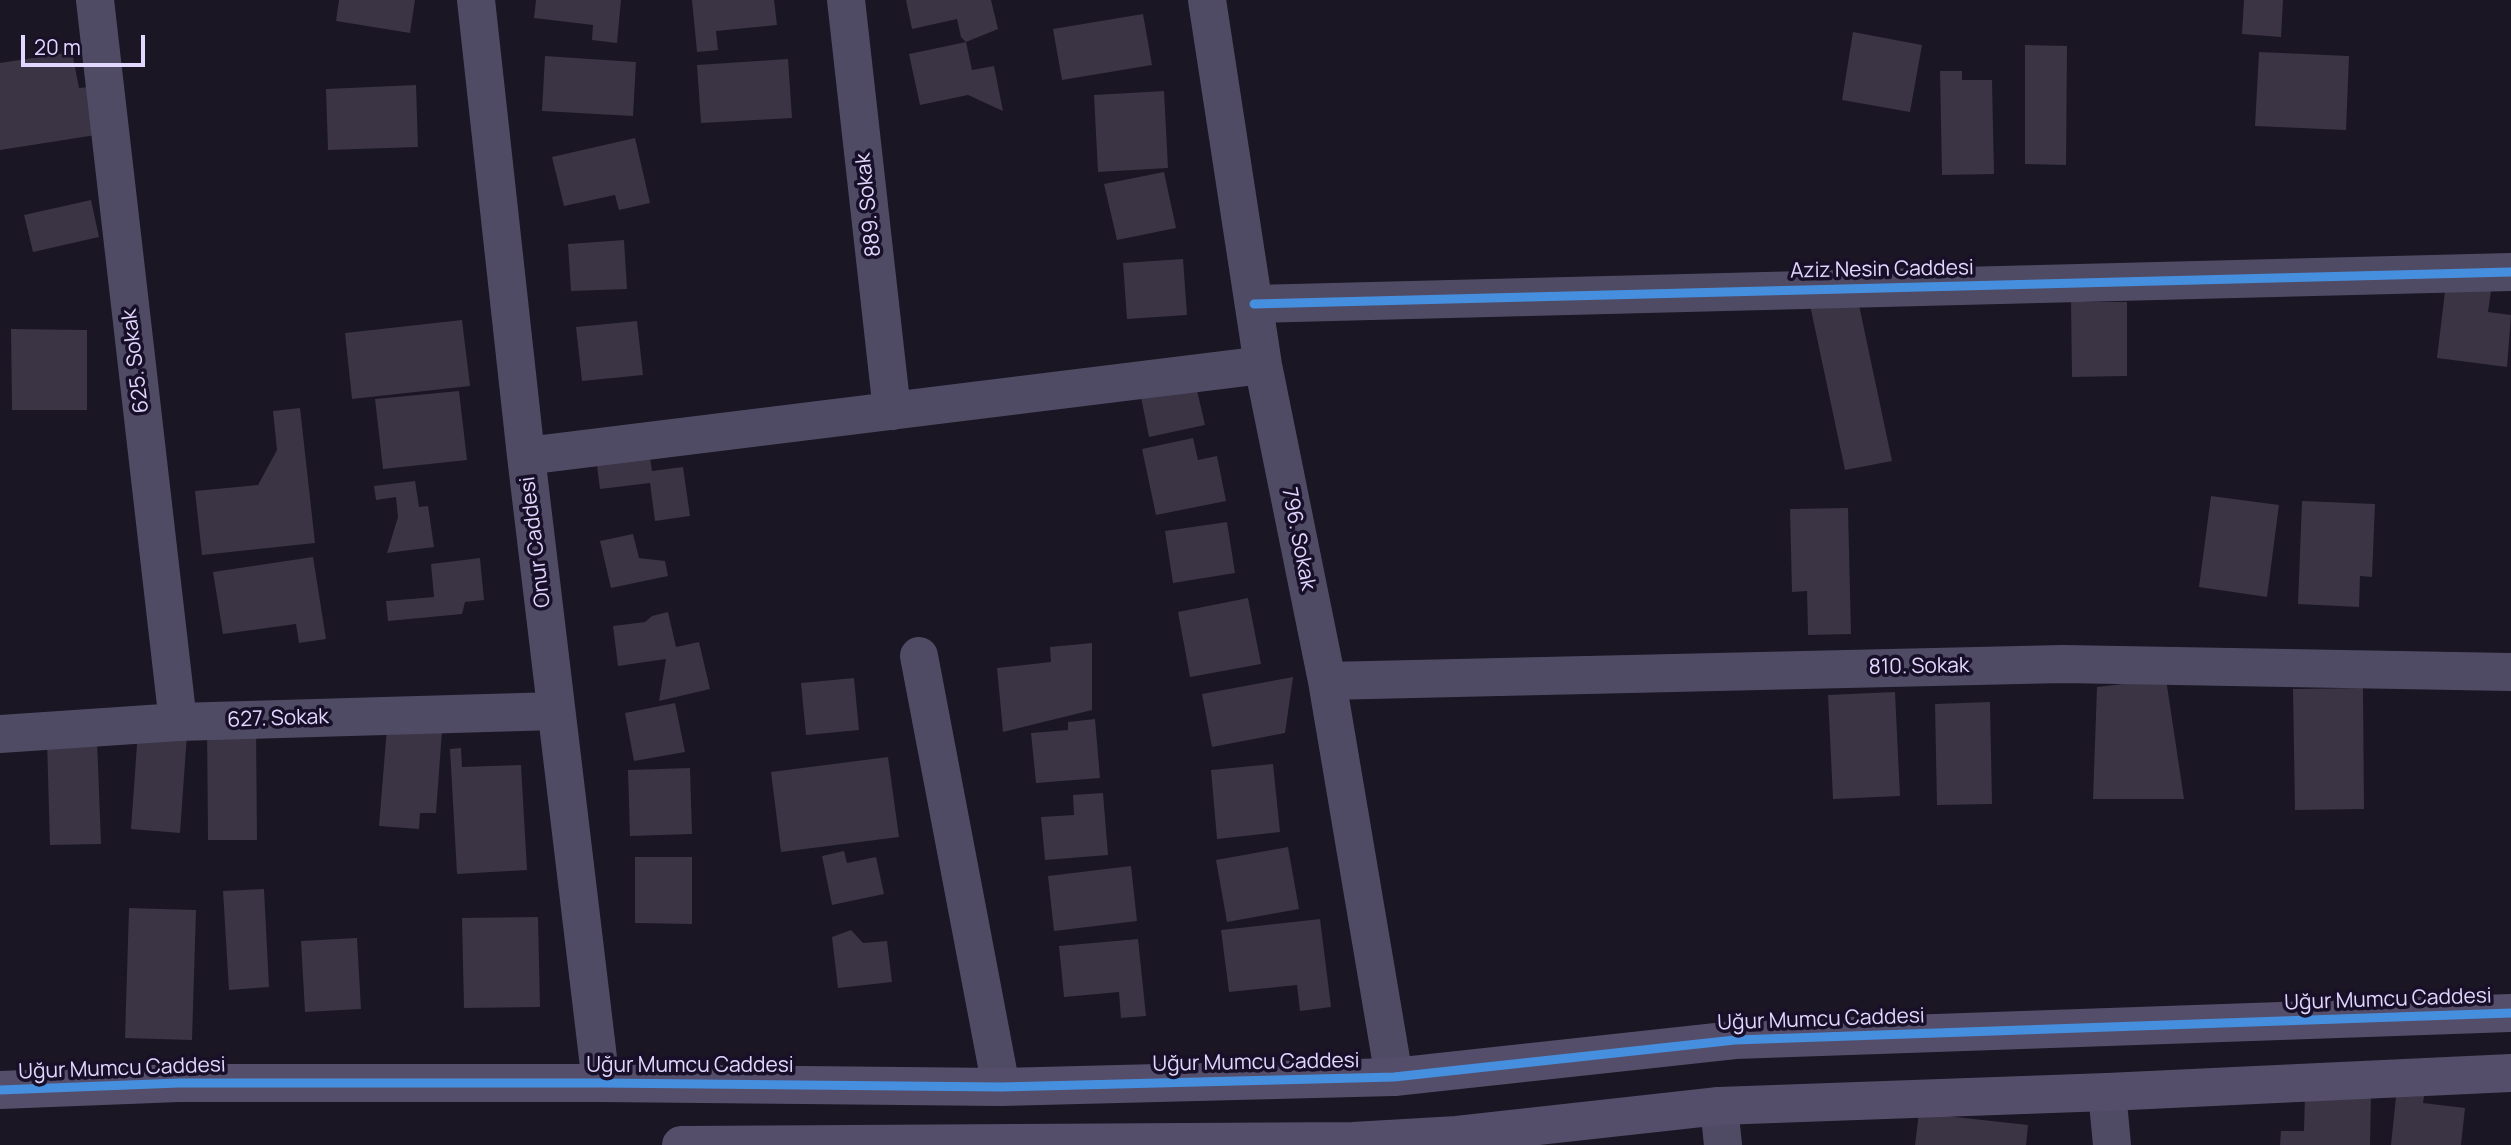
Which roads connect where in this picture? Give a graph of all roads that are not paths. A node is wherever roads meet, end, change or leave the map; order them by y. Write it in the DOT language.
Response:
graph roads {
  1 [pos="94,0"];
  2 [pos="476,0"];
  3 [pos="846,0"];
  4 [pos="1207,0"];
  5 [pos="2511,272"];
  6 [pos="1254,304"];
  7 [pos="1264,365"];
  8 [pos="892,411"];
  9 [pos="526,456"];
  10 [pos="919,656"];
  11 [pos="2511,672"];
  12 [pos="1327,681"];
  13 [pos="556,711"];
  14 [pos="178,722"];
  15 [pos="0,734"];
  16 [pos="2511,1013"];
  17 [pos="2511,1073"];
  18 [pos="1394,1077"];
  19 [pos="601,1083"];
  20 [pos="1001,1087"];
  21 [pos="0,1090"];
  22 [pos="2107,1092"];
  23 [pos="1718,1106"];
  24 [pos="1353,1143"];
  25 [pos="1000,1144"];
  26 [pos="681,1145"];
  27 [pos="1723,1145"];
  28 [pos="2112,1145"];
  1 -- 14 [label="street, 625. Sokak"];
  2 -- 9 [label="street, Onur Caddesi"];
  3 -- 8 [label="street, 889. Sokak"];
  4 -- 6 [label="street, 796. Sokak"];
  5 -- 6 [label="street, Aziz Nesin Caddesi"];
  6 -- 7 [label="street, 796. Sokak"];
  7 -- 8 [label="street"];
  7 -- 12 [label="street, 796. Sokak"];
  8 -- 9 [label="street"];
  9 -- 13 [label="street, Onur Caddesi"];
  10 -- 20 [label="street"];
  11 -- 12 [label="street, 810. Sokak"];
  12 -- 18 [label="street, 796. Sokak"];
  13 -- 14 [label="street, 627. Sokak"];
  13 -- 19 [label="street, Onur Caddesi"];
  14 -- 15 [label="street, 627. Sokak"];
  16 -- 18 [label="street, Uğur Mumcu Caddesi"];
  17 -- 22 [label="street"];
  18 -- 20 [label="street, Uğur Mumcu Caddesi"];
  19 -- 20 [label="street, Uğur Mumcu Caddesi"];
  19 -- 21 [label="street, Uğur Mumcu Caddesi"];
  22 -- 23 [label="street"];
  22 -- 28 [label="street"];
  23 -- 24 [label="street"];
  23 -- 27 [label="street"];
  24 -- 25 [label="street"];
  25 -- 26 [label="street"];
}
